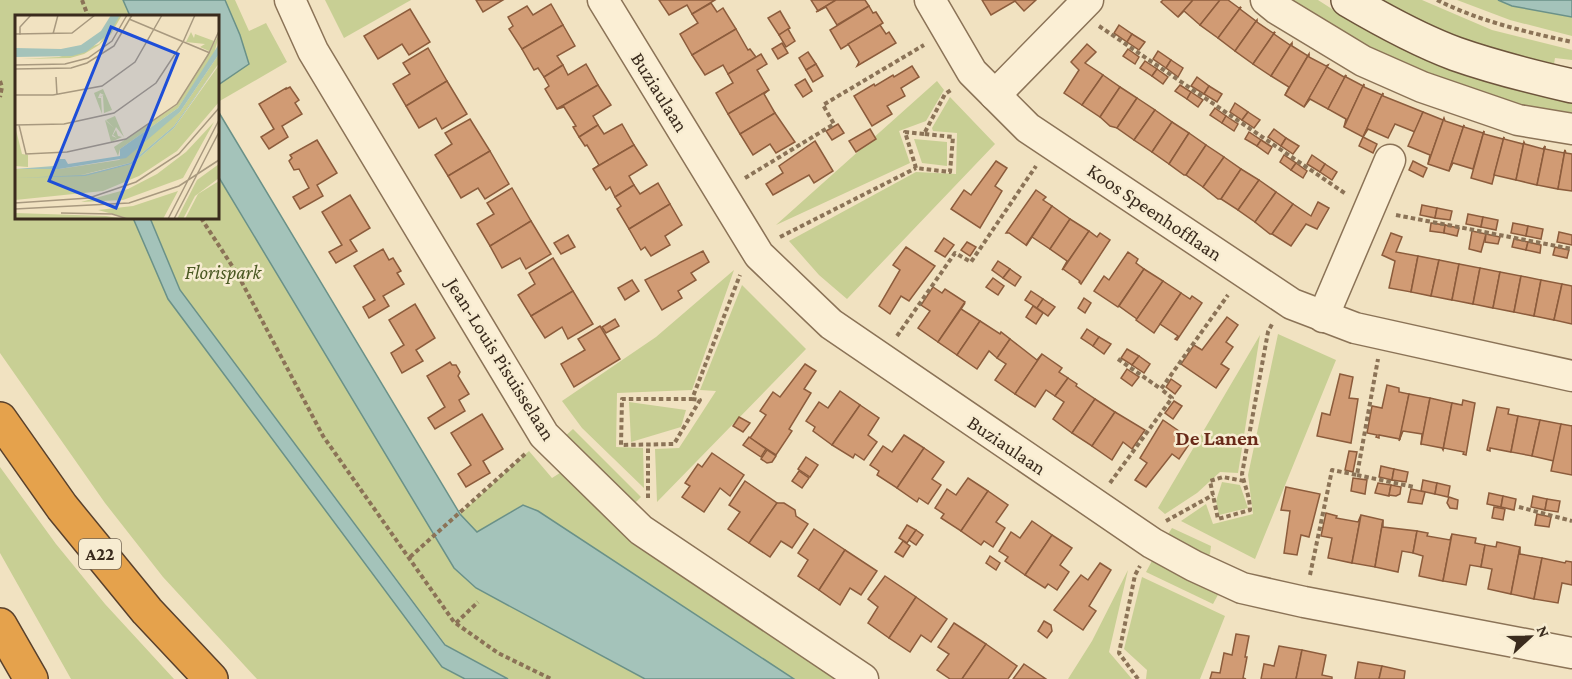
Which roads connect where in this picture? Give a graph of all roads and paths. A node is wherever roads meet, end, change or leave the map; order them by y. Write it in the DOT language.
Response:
graph roads {
  1 [pos="82,0"];
  2 [pos="290,0"];
  3 [pos="603,0"];
  4 [pos="930,0"];
  5 [pos="1266,0"];
  6 [pos="1348,0"];
  7 [pos="1437,0"];
  8 [pos="1082,5"];
  9 [pos="88,15"];
  10 [pos="948,30"];
  11 [pos="1572,42"];
  12 [pos="972,72"];
  13 [pos="0,81"];
  14 [pos="1572,86"];
  15 [pos="995,95"];
  16 [pos="0,97"];
  17 [pos="1572,129"];
  18 [pos="924,134"];
  19 [pos="1051,143"];
  20 [pos="1390,160"];
  21 [pos="916,168"];
  22 [pos="722,192"];
  23 [pos="1369,210"];
  24 [pos="202,219"];
  25 [pos="1572,249"];
  26 [pos="759,255"];
  27 [pos="1244,272"];
  28 [pos="1286,300"];
  29 [pos="1323,317"];
  30 [pos="1383,335"];
  31 [pos="1118,359"];
  32 [pos="881,360"];
  33 [pos="1572,376"];
  34 [pos="1161,389"];
  35 [pos="692,399"];
  36 [pos="0,419"];
  37 [pos="544,435"];
  38 [pos="648,445"];
  39 [pos="1357,475"];
  40 [pos="1244,481"];
  41 [pos="1414,487"];
  42 [pos="1213,495"];
  43 [pos="1095,504"];
  44 [pos="1519,507"];
  45 [pos="631,520"];
  46 [pos="1572,521"];
  47 [pos="1152,543"];
  48 [pos="410,557"];
  49 [pos="478,602"];
  50 [pos="1304,602"];
  51 [pos="456,623"];
  52 [pos="0,625"];
  53 [pos="1572,653"];
  54 [pos="30,679"];
  55 [pos="211,679"];
  56 [pos="551,679"];
  57 [pos="863,679"];
  58 [pos="1138,679"];
  1 -- 9 [label="path"];
  2 -- 37 [label="street, Jean-Louis Pisuisselaan"];
  3 -- 22 [label="street, Buziaulaan"];
  4 -- 10 [label="street, Koos Speenhofflaan"];
  5 -- 17 [label="street"];
  6 -- 14 [label="main road"];
  7 -- 11 [label="path"];
  8 -- 15 [label="street"];
  8 -- 23 [label="path"];
  10 -- 12 [label="street, Koos Speenhofflaan"];
  10 -- 22 [label="path"];
  12 -- 15 [label="street, Koos Speenhofflaan"];
  12 -- 18 [label="path"];
  13 -- 16 [label="path"];
  15 -- 19 [label="street, Koos Speenhofflaan"];
  18 -- 21 [label="path"];
  18 -- 21 [label="path"];
  19 -- 27 [label="street, Koos Speenhofflaan"];
  19 -- 32 [label="path"];
  20 -- 23 [label="street"];
  21 -- 26 [label="path"];
  22 -- 26 [label="street, Buziaulaan"];
  23 -- 25 [label="path"];
  23 -- 29 [label="street"];
  24 -- 48 [label="path"];
  26 -- 32 [label="street, Buziaulaan"];
  26 -- 35 [label="path"];
  27 -- 28 [label="street, Koos Speenhofflaan"];
  27 -- 34 [label="path"];
  28 -- 29 [label="street, Koos Speenhofflaan"];
  28 -- 40 [label="path"];
  29 -- 30 [label="street, Koos Speenhofflaan"];
  30 -- 33 [label="street, Koos Speenhofflaan"];
  30 -- 39 [label="path"];
  31 -- 34 [label="path"];
  32 -- 43 [label="street, Buziaulaan"];
  34 -- 43 [label="path"];
  35 -- 38 [label="path"];
  35 -- 38 [label="path"];
  36 -- 55 [label="highway, A22"];
  37 -- 45 [label="street, Jean-Louis Pisuisselaan"];
  37 -- 48 [label="path"];
  38 -- 45 [label="path"];
  39 -- 41 [label="path"];
  39 -- 50 [label="path"];
  40 -- 42 [label="path"];
  40 -- 42 [label="path"];
  42 -- 47 [label="path"];
  43 -- 47 [label="street, Buziaulaan"];
  44 -- 46 [label="path"];
  45 -- 57 [label="street, Jean-Louis Pisuisselaan"];
  47 -- 50 [label="street, Buziaulaan"];
  47 -- 58 [label="path"];
  48 -- 51 [label="path"];
  49 -- 51 [label="path"];
  50 -- 53 [label="street, Buziaulaan"];
  51 -- 56 [label="path"];
  52 -- 54 [label="highway"];
}
